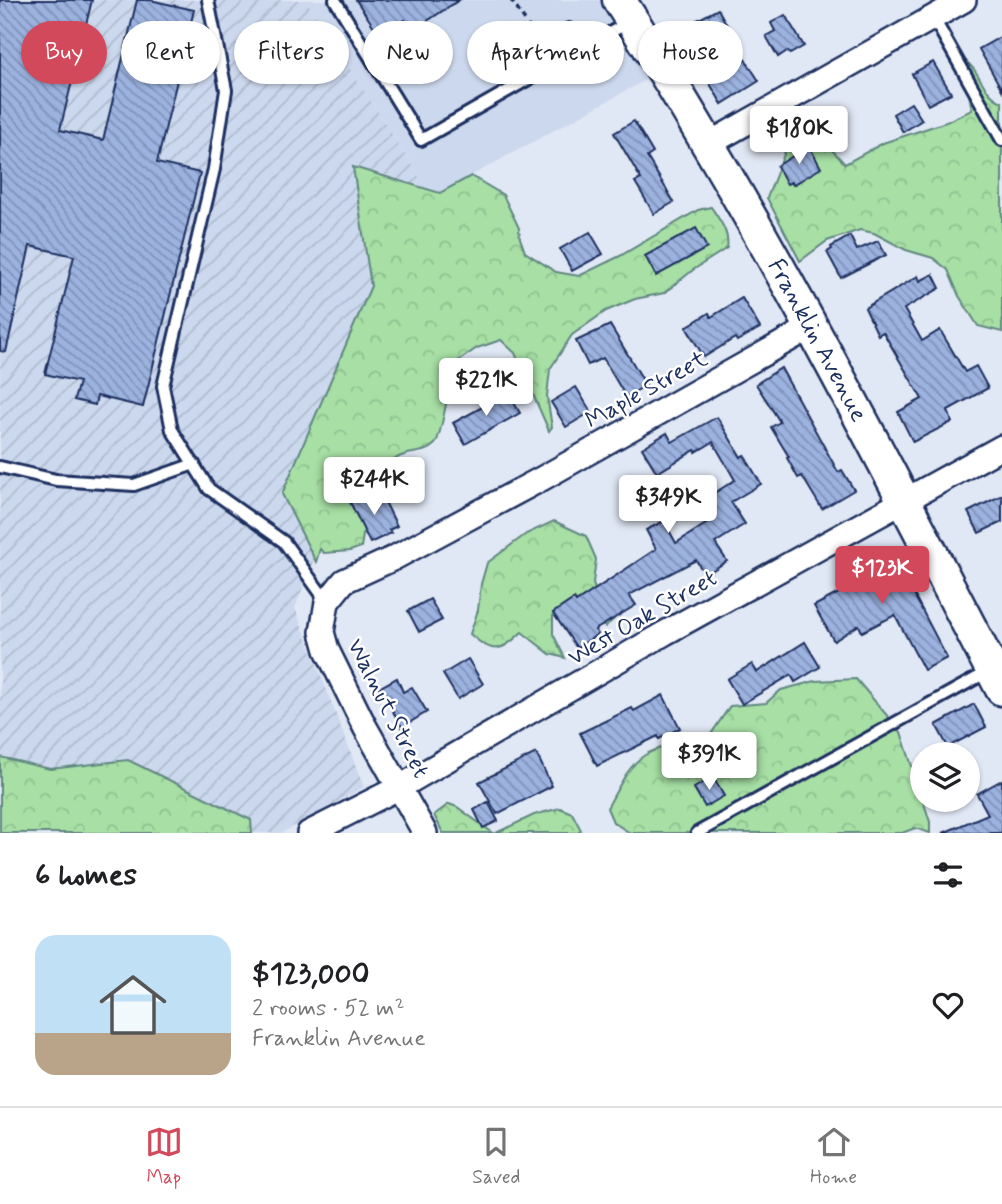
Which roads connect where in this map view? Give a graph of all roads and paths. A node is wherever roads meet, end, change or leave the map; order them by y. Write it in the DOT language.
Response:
graph roads {
  1 [pos="208,0"];
  2 [pos="335,0"];
  3 [pos="511,0"];
  4 [pos="964,0"];
  5 [pos="625,10"];
  6 [pos="933,17"];
  7 [pos="525,21"];
  8 [pos="517,84"];
  9 [pos="1002,140"];
  10 [pos="708,145"];
  11 [pos="811,327"];
  12 [pos="1002,447"];
  13 [pos="194,464"];
  14 [pos="0,467"];
  15 [pos="904,502"];
  16 [pos="327,602"];
  17 [pos="999,674"];
  18 [pos="400,787"];
  19 [pos="309,833"];
  20 [pos="425,833"];
  21 [pos="698,833"];
  1 -- 13 [label="lane"];
  2 -- 8 [label="lane"];
  3 -- 7 [label="path"];
  4 -- 6 [label="street"];
  5 -- 10 [label="street, Franklin Avenue"];
  6 -- 9 [label="lane"];
  6 -- 10 [label="street"];
  10 -- 11 [label="street, Franklin Avenue"];
  11 -- 15 [label="street, Franklin Avenue"];
  11 -- 16 [label="street, Maple Street"];
  12 -- 15 [label="street, West Oak Street"];
  13 -- 14 [label="lane"];
  13 -- 16 [label="lane"];
  15 -- 17 [label="street, Franklin Avenue"];
  15 -- 18 [label="street, West Oak Street"];
  16 -- 18 [label="street, Walnut Street"];
  17 -- 21 [label="lane"];
  18 -- 19 [label="street, West Oak Street"];
  18 -- 20 [label="street, Walnut Street"];
}
